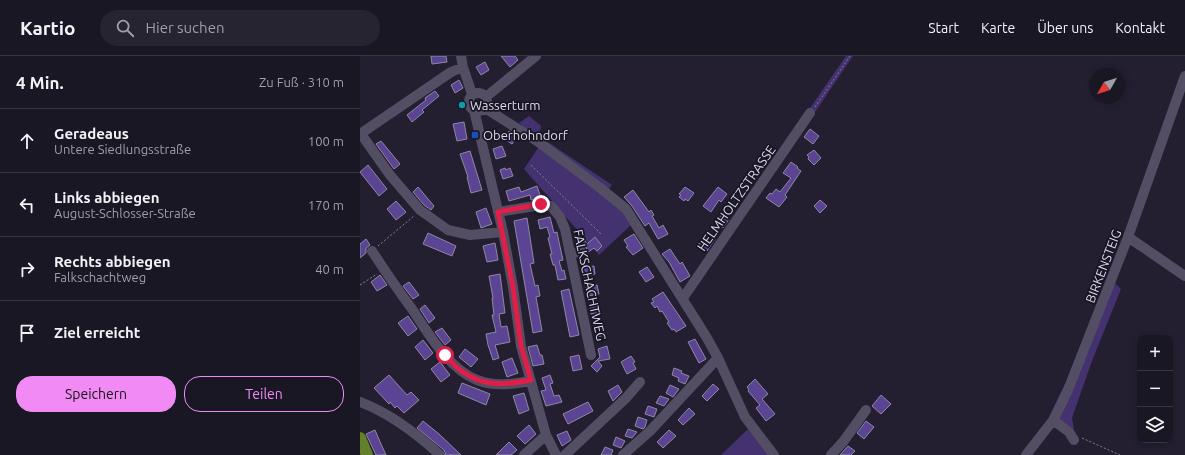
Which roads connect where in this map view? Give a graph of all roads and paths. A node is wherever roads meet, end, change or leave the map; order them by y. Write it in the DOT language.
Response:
graph roads {
  1 [pos="461,56"];
  2 [pos="536,56"];
  3 [pos="850,56"];
  4 [pos="462,67"];
  5 [pos="1185,76"];
  6 [pos="472,94"];
  7 [pos="486,96"];
  8 [pos="485,108"];
  9 [pos="474,110"];
  10 [pos="810,113"];
  11 [pos="360,134"];
  12 [pos="531,165"];
  13 [pos="420,210"];
  14 [pos="498,212"];
  15 [pos="503,232"];
  16 [pos="601,234"];
  17 [pos="1128,237"];
  18 [pos="372,251"];
  19 [pos="581,251"];
  20 [pos="571,254"];
  21 [pos="384,269"];
  22 [pos="1185,276"];
  23 [pos="360,285"];
  24 [pos="683,298"];
  25 [pos="591,356"];
  26 [pos="718,358"];
  27 [pos="531,380"];
  28 [pos="640,382"];
  29 [pos="360,402"];
  30 [pos="866,410"];
  31 [pos="1053,420"];
  32 [pos="546,436"];
  33 [pos="1072,436"];
  34 [pos="360,438"];
  35 [pos="367,455"];
  36 [pos="440,455"];
  37 [pos="524,455"];
  38 [pos="556,455"];
  39 [pos="565,455"];
  40 [pos="623,455"];
  41 [pos="774,455"];
  42 [pos="831,455"];
  43 [pos="1026,455"];
  44 [pos="1120,455"];
  1 -- 4 [label="street"];
  2 -- 7 [label="street"];
  3 -- 10 [label="path"];
  4 -- 6 [label="street"];
  4 -- 11 [label="street"];
  5 -- 17 [label="street, BIRKENSTEIG"];
  6 -- 7 [label="street"];
  6 -- 9 [label="street"];
  7 -- 8 [label="street"];
  8 -- 9 [label="street"];
  8 -- 24 [label="street"];
  9 -- 14 [label="street"];
  10 -- 24 [label="street, HELMHOLTZSTRASSE"];
  11 -- 13 [label="street"];
  12 -- 16 [label="path"];
  13 -- 15 [label="street"];
  13 -- 18 [label="path"];
  14 -- 15 [label="street"];
  14 -- 20 [label="street, FALKSCHACHTWEG"];
  15 -- 27 [label="street"];
  17 -- 22 [label="street"];
  17 -- 31 [label="street, BIRKENSTEIG"];
  18 -- 21 [label="street"];
  19 -- 20 [label="street"];
  20 -- 25 [label="street, FALKSCHACHTWEG"];
  21 -- 23 [label="path"];
  21 -- 27 [label="street"];
  24 -- 26 [label="street"];
  26 -- 40 [label="street"];
  26 -- 41 [label="street"];
  27 -- 32 [label="street"];
  28 -- 39 [label="street"];
  29 -- 36 [label="street"];
  30 -- 42 [label="street"];
  31 -- 33 [label="street"];
  31 -- 43 [label="street, BIRKENSTEIG"];
  32 -- 37 [label="street"];
  32 -- 38 [label="street"];
  33 -- 44 [label="path"];
  34 -- 35 [label="main road"];
}
